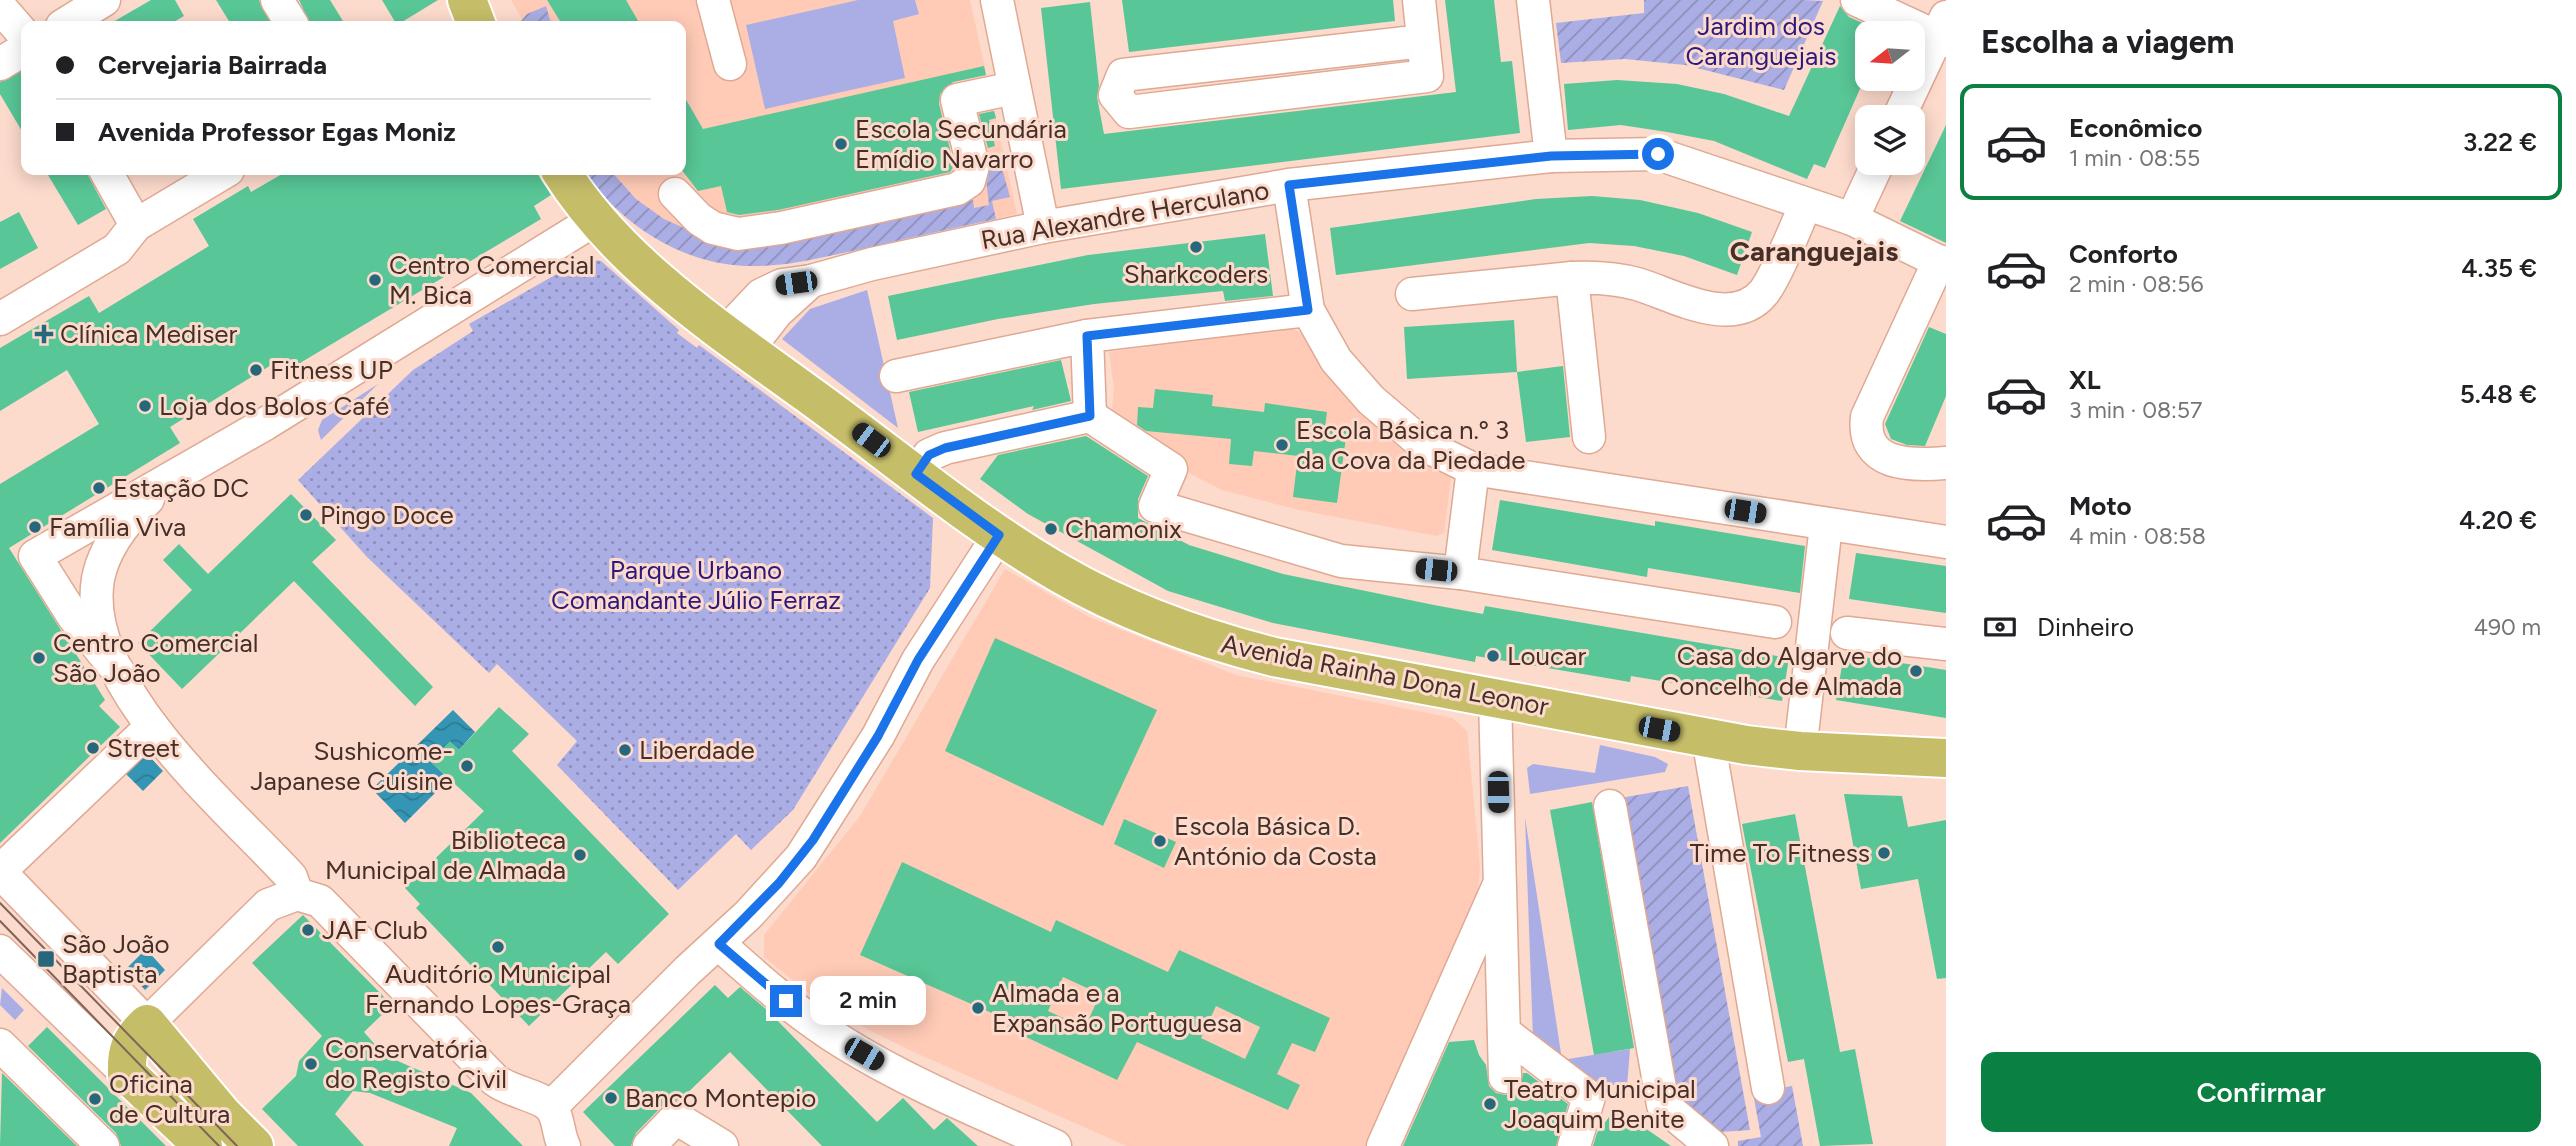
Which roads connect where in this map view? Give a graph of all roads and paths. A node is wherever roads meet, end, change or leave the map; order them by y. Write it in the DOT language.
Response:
graph roads {
  1 [pos="104,0"];
  2 [pos="277,0"];
  3 [pos="467,0"];
  4 [pos="713,0"];
  5 [pos="997,0"];
  6 [pos="1419,0"];
  7 [pos="1533,0"];
  8 [pos="1857,0"];
  9 [pos="0,7"];
  10 [pos="70,21"];
  11 [pos="290,21"];
  12 [pos="475,21"];
  13 [pos="21,31"];
  14 [pos="1943,32"];
  15 [pos="1423,41"];
  16 [pos="21,51"];
  17 [pos="0,64"];
  18 [pos="730,64"];
  19 [pos="1014,88"];
  20 [pos="1905,105"];
  21 [pos="1551,156"];
  22 [pos="108,175"];
  23 [pos="220,175"];
  24 [pos="564,175"];
  25 [pos="1872,175"];
  26 [pos="1289,185"];
  27 [pos="675,194"];
  28 [pos="1806,204"];
  29 [pos="596,219"];
  30 [pos="1852,219"];
  31 [pos="136,225"];
  32 [pos="1043,227"];
  33 [pos="1942,263"];
  34 [pos="1572,278"];
  35 [pos="1412,294"];
  36 [pos="1308,310"];
  37 [pos="0,319"];
  38 [pos="1087,336"];
  39 [pos="737,341"];
  40 [pos="896,376"];
  41 [pos="1090,416"];
  42 [pos="1589,437"];
  43 [pos="1943,458"];
  44 [pos="1473,469"];
  45 [pos="916,474"];
  46 [pos="171,481"];
  47 [pos="1826,525"];
  48 [pos="999,535"];
  49 [pos="1946,542"];
  50 [pos="1460,573"];
  51 [pos="1775,622"];
  52 [pos="1847,633"];
  53 [pos="1946,644"];
  54 [pos="118,671"];
  55 [pos="1495,698"];
  56 [pos="152,726"];
  57 [pos="1708,738"];
  58 [pos="1800,751"];
  59 [pos="1946,758"];
  60 [pos="1610,806"];
  61 [pos="0,871"];
  62 [pos="1500,882"];
  63 [pos="298,894"];
  64 [pos="719,944"];
  65 [pos="0,951"];
  66 [pos="146,1024"];
  67 [pos="1504,1031"];
  68 [pos="0,1045"];
  69 [pos="127,1074"];
  70 [pos="1505,1077"];
  71 [pos="1768,1088"];
  72 [pos="551,1107"];
  73 [pos="103,1146"];
  74 [pos="203,1146"];
  75 [pos="254,1146"];
  76 [pos="564,1146"];
  77 [pos="649,1146"];
  78 [pos="722,1146"];
  79 [pos="1055,1146"];
  80 [pos="1383,1146"];
  81 [pos="1574,1146"];
  82 [pos="1713,1146"];
  1 -- 10 [label="street"];
  2 -- 11 [label="street"];
  3 -- 12 [label="main road"];
  4 -- 18 [label="street"];
  5 -- 19 [label="street"];
  6 -- 15 [label="street"];
  7 -- 21 [label="street"];
  8 -- 14 [label="street"];
  9 -- 13 [label="street"];
  14 -- 20 [label="street"];
  15 -- 15 [label="street"];
  16 -- 17 [label="street"];
  19 -- 27 [label="street"];
  19 -- 32 [label="street"];
  21 -- 26 [label="street, Rua Alexandre Herculano"];
  21 -- 28 [label="street, Rua Alexandre Herculano"];
  22 -- 31 [label="street"];
  23 -- 31 [label="street"];
  24 -- 29 [label="main road, Avenida Rainha Dona Leonor"];
  25 -- 30 [label="street"];
  26 -- 32 [label="street, Rua Alexandre Herculano"];
  26 -- 36 [label="street"];
  28 -- 30 [label="street, Rua Alexandre Herculano"];
  28 -- 34 [label="street"];
  29 -- 39 [label="main road, Avenida Rainha Dona Leonor"];
  29 -- 46 [label="street"];
  30 -- 33 [label="street, Rua Alexandre Herculano"];
  31 -- 37 [label="street"];
  32 -- 39 [label="street, Rua Alexandre Herculano"];
  33 -- 43 [label="street"];
  34 -- 35 [label="street"];
  34 -- 42 [label="street"];
  36 -- 38 [label="street"];
  36 -- 44 [label="street"];
  38 -- 40 [label="street"];
  38 -- 41 [label="street"];
  39 -- 45 [label="main road, Avenida Rainha Dona Leonor"];
  41 -- 45 [label="street"];
  41 -- 50 [label="street"];
  44 -- 47 [label="street"];
  44 -- 50 [label="street"];
  45 -- 48 [label="main road, Avenida Rainha Dona Leonor"];
  46 -- 54 [label="street"];
  46 -- 54 [label="street"];
  47 -- 49 [label="street"];
  47 -- 58 [label="street"];
  48 -- 55 [label="main road, Avenida Rainha Dona Leonor"];
  48 -- 64 [label="street"];
  50 -- 51 [label="street"];
  52 -- 53 [label="street"];
  54 -- 56 [label="street"];
  55 -- 57 [label="main road, Avenida Rainha Dona Leonor"];
  55 -- 62 [label="street"];
  56 -- 61 [label="street"];
  56 -- 63 [label="street"];
  57 -- 58 [label="main road, Avenida Rainha Dona Leonor"];
  57 -- 71 [label="street"];
  58 -- 59 [label="main road, Avenida Rainha Dona Leonor"];
  60 -- 82 [label="street"];
  61 -- 66 [label="street"];
  62 -- 67 [label="street"];
  62 -- 80 [label="street"];
  63 -- 66 [label="street"];
  63 -- 72 [label="street"];
  64 -- 72 [label="street"];
  64 -- 79 [label="street"];
  65 -- 69 [label="street"];
  66 -- 69 [label="main road"];
  66 -- 75 [label="main road"];
  67 -- 70 [label="street"];
  67 -- 81 [label="street"];
  68 -- 73 [label="street"];
  69 -- 74 [label="main road"];
  72 -- 76 [label="street"];
  77 -- 78 [label="street"];
}
